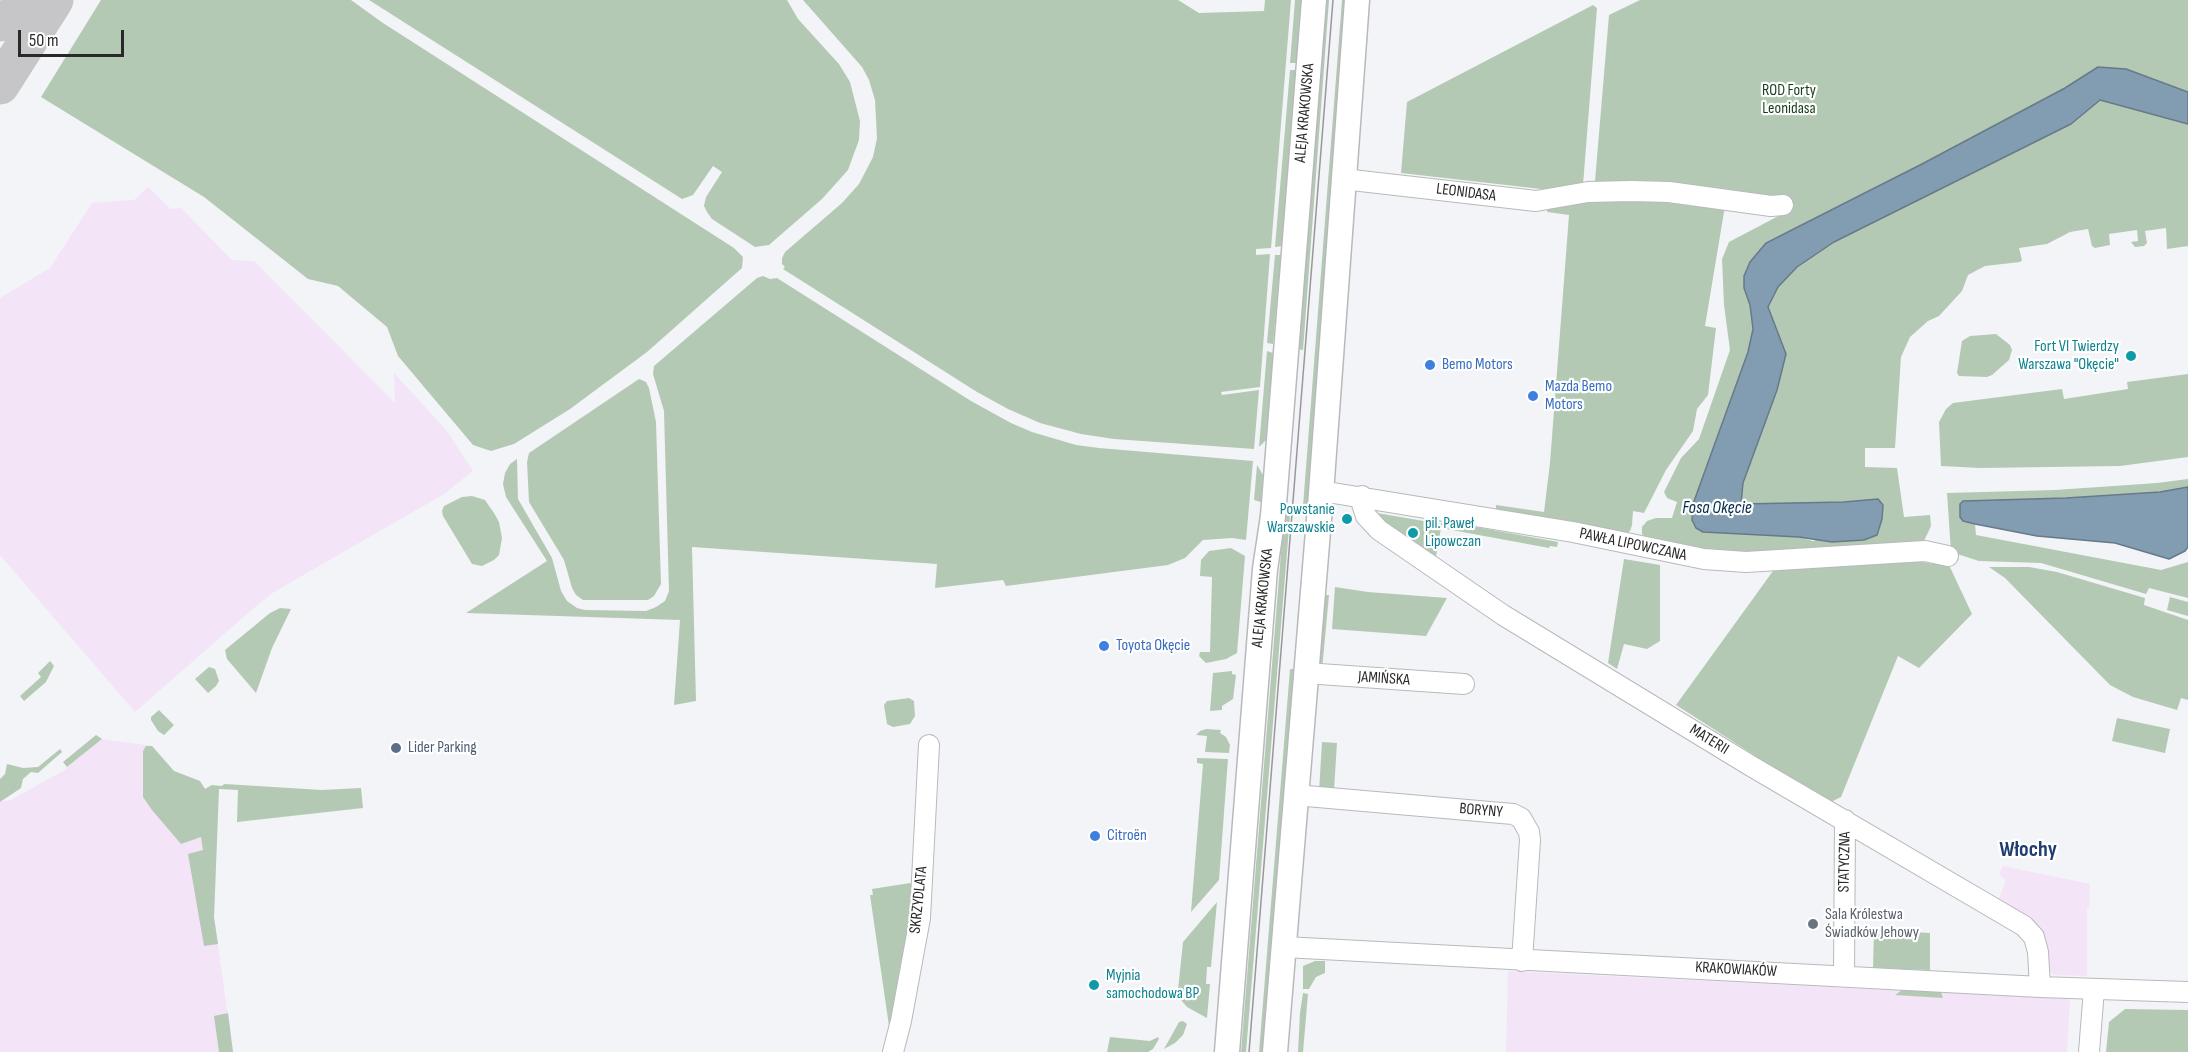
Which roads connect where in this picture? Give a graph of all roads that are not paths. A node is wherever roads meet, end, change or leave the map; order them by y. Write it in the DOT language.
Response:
graph roads {
  1 [pos="1314,0"];
  2 [pos="1357,0"];
  3 [pos="1342,180"];
  4 [pos="1783,205"];
  5 [pos="1321,491"];
  6 [pos="1362,496"];
  7 [pos="1948,556"];
  8 [pos="1305,673"];
  9 [pos="1464,684"];
  10 [pos="929,745"];
  11 [pos="1295,795"];
  12 [pos="1845,820"];
  13 [pos="1284,947"];
  14 [pos="1522,961"];
  15 [pos="1844,976"];
  16 [pos="2040,987"];
  17 [pos="2094,989"];
  18 [pos="2188,992"];
  19 [pos="892,1052"];
  20 [pos="1227,1052"];
  21 [pos="1275,1052"];
  22 [pos="2089,1052"];
  1 -- 20 [label="main road, ALEJA KRAKOWSKA"];
  2 -- 3 [label="main road"];
  3 -- 4 [label="street, LEONIDASA"];
  3 -- 5 [label="main road"];
  5 -- 6 [label="street, PAWŁA LIPOWCZANA"];
  5 -- 8 [label="main road"];
  6 -- 7 [label="street, PAWŁA LIPOWCZANA"];
  6 -- 12 [label="street, MATERII"];
  8 -- 9 [label="street, JAMIŃSKA"];
  8 -- 11 [label="main road"];
  10 -- 19 [label="street, SKRZYDLATA"];
  11 -- 13 [label="main road"];
  11 -- 14 [label="street, BORYNY"];
  12 -- 15 [label="street, STATYCZNA"];
  12 -- 16 [label="street, MATERII"];
  13 -- 14 [label="street, KRAKOWIAKÓW"];
  13 -- 21 [label="main road"];
  14 -- 15 [label="street, KRAKOWIAKÓW"];
  15 -- 16 [label="street, KRAKOWIAKÓW"];
  16 -- 17 [label="street, KRAKOWIAKÓW"];
  17 -- 18 [label="street, KRAKOWIAKÓW"];
  17 -- 22 [label="street"];
}
